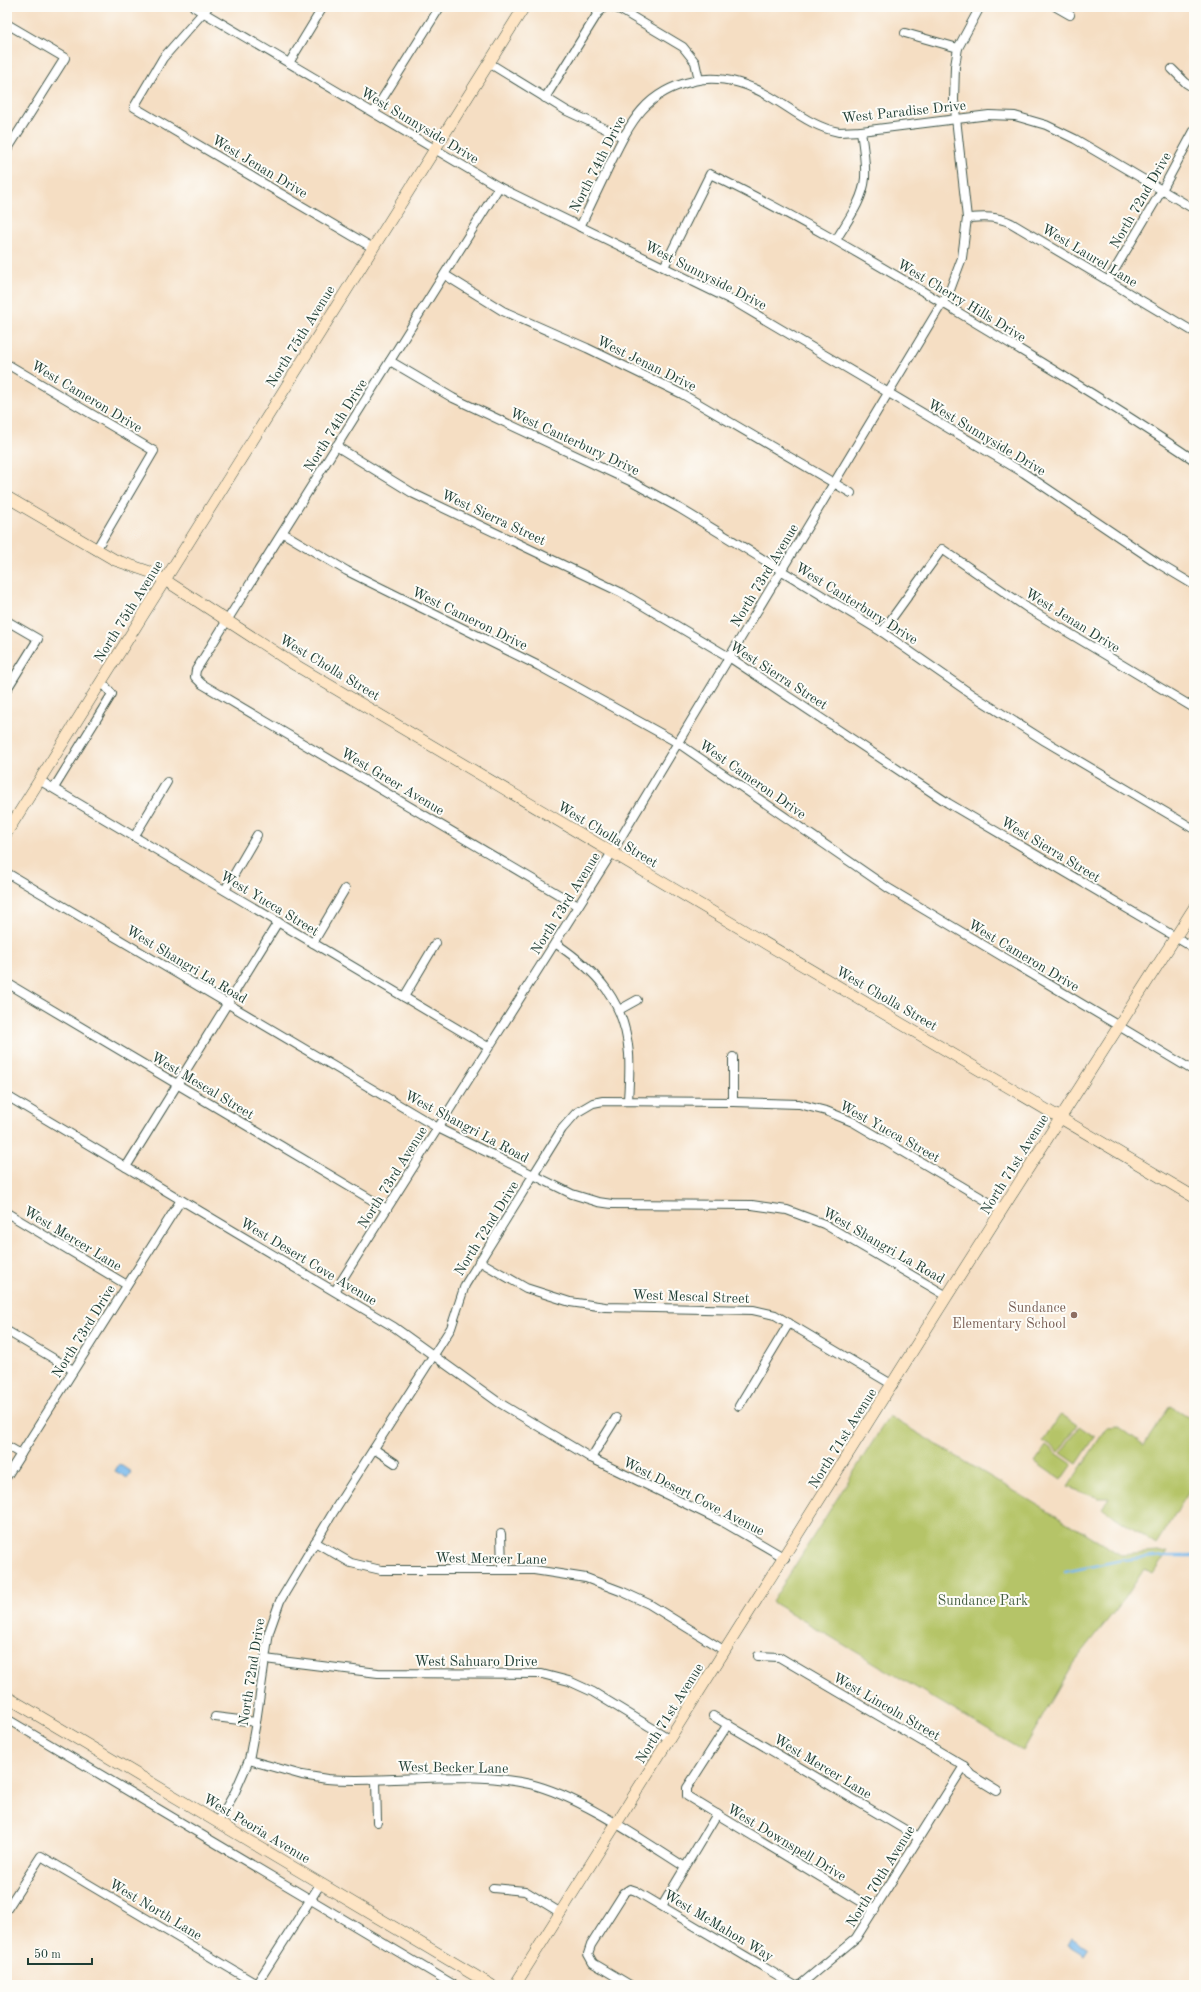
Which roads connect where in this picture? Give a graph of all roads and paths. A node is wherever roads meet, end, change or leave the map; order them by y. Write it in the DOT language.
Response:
graph roads {
  1 [pos="194,7"];
  2 [pos="323,7"];
  3 [pos="440,7"];
  4 [pos="524,7"];
  5 [pos="605,7"];
  6 [pos="613,7"];
  7 [pos="980,7"];
  8 [pos="1056,7"];
  9 [pos="206,10"];
  10 [pos="1070,15"];
  11 [pos="7,24"];
  12 [pos="905,33"];
  13 [pos="958,48"];
  14 [pos="289,62"];
  15 [pos="489,63"];
  16 [pos="1172,69"];
  17 [pos="699,80"];
  18 [pos="1194,88"];
  19 [pos="545,98"];
  20 [pos="374,112"];
  21 [pos="956,119"];
  22 [pos="861,131"];
  23 [pos="1194,131"];
  24 [pos="623,138"];
  25 [pos="436,149"];
  26 [pos="7,150"];
  27 [pos="499,187"];
  28 [pos="1162,190"];
  29 [pos="1194,209"];
  30 [pos="968,218"];
  31 [pos="580,227"];
  32 [pos="836,240"];
  33 [pos="373,248"];
  34 [pos="664,267"];
  35 [pos="445,275"];
  36 [pos="1108,280"];
  37 [pos="942,303"];
  38 [pos="1194,332"];
  39 [pos="390,361"];
  40 [pos="7,364"];
  41 [pos="888,392"];
  42 [pos="336,446"];
  43 [pos="1194,460"];
  44 [pos="834,482"];
  45 [pos="851,493"];
  46 [pos="7,496"];
  47 [pos="283,532"];
  48 [pos="96,550"];
  49 [pos="781,571"];
  50 [pos="165,580"];
  51 [pos="1194,585"];
  52 [pos="7,621"];
  53 [pos="228,621"];
  54 [pos="882,632"];
  55 [pos="729,657"];
  56 [pos="195,677"];
  57 [pos="101,681"];
  58 [pos="7,689"];
  59 [pos="1194,708"];
  60 [pos="678,743"];
  61 [pos="39,780"];
  62 [pos="167,782"];
  63 [pos="54,788"];
  64 [pos="1194,829"];
  65 [pos="7,832"];
  66 [pos="257,835"];
  67 [pos="134,837"];
  68 [pos="611,854"];
  69 [pos="7,873"];
  70 [pos="345,889"];
  71 [pos="225,890"];
  72 [pos="578,906"];
  73 [pos="1194,908"];
  74 [pos="278,922"];
  75 [pos="1176,938"];
  76 [pos="313,943"];
  77 [pos="436,943"];
  78 [pos="555,943"];
  79 [pos="1194,948"];
  80 [pos="7,983"];
  81 [pos="404,997"];
  82 [pos="637,1000"];
  83 [pos="228,1003"];
  84 [pos="619,1010"];
  85 [pos="1119,1027"];
  86 [pos="488,1047"];
  87 [pos="733,1057"];
  88 [pos="1194,1071"];
  89 [pos="178,1084"];
  90 [pos="7,1096"];
  91 [pos="628,1100"];
  92 [pos="733,1102"];
  93 [pos="1061,1117"];
  94 [pos="438,1128"];
  95 [pos="126,1167"];
  96 [pos="533,1176"];
  97 [pos="1194,1197"];
  98 [pos="181,1200"];
  99 [pos="387,1208"];
  100 [pos="1002,1210"];
  101 [pos="7,1214"];
  102 [pos="479,1261"];
  103 [pos="127,1284"];
  104 [pos="335,1291"];
  105 [pos="947,1296"];
  106 [pos="789,1323"];
  107 [pos="7,1331"];
  108 [pos="433,1354"];
  109 [pos="73,1370"];
  110 [pos="892,1385"];
  111 [pos="738,1406"];
  112 [pos="616,1418"];
  113 [pos="7,1446"];
  114 [pos="374,1449"];
  115 [pos="20,1454"];
  116 [pos="591,1458"];
  117 [pos="395,1463"];
  118 [pos="7,1476"];
  119 [pos="501,1534"];
  120 [pos="315,1542"];
  121 [pos="785,1558"];
  122 [pos="502,1568"];
  123 [pos="725,1651"];
  124 [pos="758,1656"];
  125 [pos="265,1659"];
  126 [pos="7,1697"];
  127 [pos="714,1716"];
  128 [pos="215,1717"];
  129 [pos="7,1719"];
  130 [pos="256,1722"];
  131 [pos="728,1724"];
  132 [pos="670,1739"];
  133 [pos="249,1760"];
  134 [pos="964,1766"];
  135 [pos="376,1780"];
  136 [pos="997,1790"];
  137 [pos="717,1814"];
  138 [pos="218,1822"];
  139 [pos="377,1822"];
  140 [pos="617,1825"];
  141 [pos="919,1838"];
  142 [pos="685,1867"];
  143 [pos="320,1883"];
  144 [pos="493,1888"];
  145 [pos="310,1899"];
  146 [pos="662,1906"];
  147 [pos="7,1909"];
  148 [pos="875,1910"];
  149 [pos="561,1913"];
  150 [pos="257,1985"];
  151 [pos="454,1985"];
  152 [pos="491,1985"];
  153 [pos="515,1985"];
  154 [pos="630,1985"];
  155 [pos="794,1985"];
  156 [pos="800,1985"];
  1 -- 9 [label="street, West Sunnyside Drive"];
  2 -- 14 [label="street"];
  3 -- 20 [label="street"];
  4 -- 15 [label="street, North 75th Avenue"];
  5 -- 19 [label="street"];
  6 -- 17 [label="street"];
  7 -- 13 [label="street, North 73rd Avenue"];
  8 -- 10 [label="street"];
  9 -- 14 [label="street, West Sunnyside Drive"];
  9 -- 33 [label="street, West Jenan Drive"];
  11 -- 26 [label="street"];
  12 -- 13 [label="street"];
  13 -- 21 [label="street, North 73rd Avenue"];
  14 -- 20 [label="street, West Sunnyside Drive"];
  15 -- 19 [label="street"];
  15 -- 25 [label="street, North 75th Avenue"];
  16 -- 18 [label="street"];
  17 -- 22 [label="street, West Paradise Drive"];
  17 -- 24 [label="street, North 74th Drive"];
  19 -- 24 [label="street"];
  20 -- 25 [label="street, West Sunnyside Drive"];
  21 -- 22 [label="street, West Paradise Drive"];
  21 -- 28 [label="street, West Paradise Drive"];
  21 -- 30 [label="street, North 73rd Avenue"];
  22 -- 32 [label="street"];
  23 -- 28 [label="street, North 72nd Drive"];
  24 -- 31 [label="street, North 74th Drive"];
  25 -- 27 [label="street, West Sunnyside Drive"];
  25 -- 33 [label="street, North 75th Avenue"];
  27 -- 31 [label="street, West Sunnyside Drive"];
  27 -- 35 [label="street, North 74th Drive"];
  28 -- 29 [label="street, West Paradise Drive"];
  28 -- 36 [label="street, North 72nd Drive"];
  30 -- 36 [label="street, West Laurel Lane"];
  30 -- 37 [label="street, North 73rd Avenue"];
  31 -- 34 [label="street, West Sunnyside Drive"];
  32 -- 34 [label="street, West Cherry Hills Drive"];
  32 -- 37 [label="street, West Cherry Hills Drive"];
  33 -- 50 [label="street, North 75th Avenue"];
  34 -- 41 [label="street, West Sunnyside Drive"];
  35 -- 39 [label="street, North 74th Drive"];
  35 -- 44 [label="street, West Jenan Drive"];
  36 -- 38 [label="street, West Laurel Lane"];
  37 -- 41 [label="street, North 73rd Avenue"];
  37 -- 43 [label="street, West Cherry Hills Drive"];
  39 -- 42 [label="street, North 74th Drive"];
  39 -- 49 [label="street, West Canterbury Drive"];
  40 -- 48 [label="street, West Cameron Drive"];
  41 -- 44 [label="street, North 73rd Avenue"];
  41 -- 51 [label="street, West Sunnyside Drive"];
  42 -- 47 [label="street, North 74th Drive"];
  42 -- 55 [label="street, West Sierra Street"];
  44 -- 45 [label="street"];
  44 -- 49 [label="street, North 73rd Avenue"];
  46 -- 48 [label="street, West Cholla Street"];
  47 -- 53 [label="street, North 74th Drive"];
  47 -- 60 [label="street, West Cameron Drive"];
  48 -- 50 [label="street, West Cholla Street"];
  49 -- 54 [label="street, West Canterbury Drive"];
  49 -- 55 [label="street, North 73rd Avenue"];
  50 -- 53 [label="street, West Cholla Street"];
  50 -- 57 [label="street, North 75th Avenue"];
  52 -- 58 [label="street"];
  53 -- 56 [label="street, North 74th Drive"];
  53 -- 68 [label="street, West Cholla Street"];
  54 -- 59 [label="street, West Jenan Drive"];
  54 -- 64 [label="street, West Canterbury Drive"];
  55 -- 60 [label="street, North 73rd Avenue"];
  55 -- 75 [label="street, West Sierra Street"];
  56 -- 72 [label="street, West Greer Avenue"];
  57 -- 61 [label="street, North 75th Avenue"];
  57 -- 63 [label="street, North 75th Avenue"];
  60 -- 68 [label="street, North 73rd Avenue"];
  60 -- 85 [label="street, West Cameron Drive"];
  61 -- 63 [label="street, West Yucca Street"];
  61 -- 65 [label="street, North 75th Avenue"];
  62 -- 67 [label="street"];
  63 -- 67 [label="street, West Yucca Street"];
  66 -- 71 [label="street"];
  67 -- 71 [label="street, West Yucca Street"];
  68 -- 72 [label="street, North 73rd Avenue"];
  68 -- 93 [label="street, West Cholla Street"];
  69 -- 83 [label="street, West Shangri La Road"];
  70 -- 76 [label="street"];
  71 -- 74 [label="street, West Yucca Street"];
  72 -- 78 [label="street, North 73rd Avenue"];
  73 -- 75 [label="street, North 71st Avenue"];
  74 -- 76 [label="street, West Yucca Street"];
  74 -- 83 [label="street"];
  75 -- 79 [label="street, West Sierra Street"];
  75 -- 85 [label="street, North 71st Avenue"];
  76 -- 81 [label="street, West Yucca Street"];
  77 -- 81 [label="street"];
  78 -- 84 [label="street"];
  78 -- 86 [label="street, North 73rd Avenue"];
  80 -- 89 [label="street, West Mescal Street"];
  81 -- 86 [label="street, West Yucca Street"];
  82 -- 84 [label="street"];
  83 -- 89 [label="street"];
  83 -- 94 [label="street, West Shangri La Road"];
  84 -- 91 [label="street"];
  85 -- 88 [label="street, West Cameron Drive"];
  85 -- 93 [label="street, North 71st Avenue"];
  86 -- 94 [label="street, North 73rd Avenue"];
  87 -- 92 [label="street"];
  89 -- 95 [label="street"];
  89 -- 99 [label="street, West Mescal Street"];
  90 -- 95 [label="street, West Desert Cove Avenue"];
  91 -- 92 [label="street, West Yucca Street"];
  91 -- 96 [label="street, North 72nd Drive"];
  92 -- 100 [label="street, West Yucca Street"];
  93 -- 97 [label="street, West Cholla Street"];
  93 -- 100 [label="street, North 71st Avenue"];
  94 -- 96 [label="street, West Shangri La Road"];
  94 -- 99 [label="street, North 73rd Avenue"];
  95 -- 98 [label="street, West Desert Cove Avenue"];
  96 -- 102 [label="street, North 72nd Drive"];
  96 -- 105 [label="street, West Shangri La Road"];
  98 -- 103 [label="street, North 73rd Drive"];
  98 -- 104 [label="street, West Desert Cove Avenue"];
  99 -- 104 [label="street, North 73rd Avenue"];
  100 -- 105 [label="street, North 71st Avenue"];
  101 -- 103 [label="street, West Mercer Lane"];
  102 -- 106 [label="street, West Mescal Street"];
  102 -- 108 [label="street, North 72nd Drive"];
  103 -- 109 [label="street, North 73rd Drive"];
  104 -- 108 [label="street, West Desert Cove Avenue"];
  105 -- 110 [label="street, North 71st Avenue"];
  106 -- 110 [label="street, West Mescal Street"];
  106 -- 111 [label="street"];
  107 -- 109 [label="street"];
  108 -- 114 [label="street, North 72nd Drive"];
  108 -- 116 [label="street, West Desert Cove Avenue"];
  109 -- 115 [label="street, North 73rd Drive"];
  110 -- 121 [label="street, North 71st Avenue"];
  112 -- 116 [label="street"];
  113 -- 115 [label="street"];
  114 -- 117 [label="street"];
  114 -- 120 [label="street, North 72nd Drive"];
  115 -- 118 [label="street, North 73rd Drive"];
  116 -- 121 [label="street, West Desert Cove Avenue"];
  119 -- 122 [label="street"];
  120 -- 122 [label="street, West Mercer Lane"];
  120 -- 125 [label="street, North 72nd Drive"];
  121 -- 123 [label="street, North 71st Avenue"];
  122 -- 123 [label="street, West Mercer Lane"];
  123 -- 132 [label="street, North 71st Avenue"];
  124 -- 134 [label="street, West Lincoln Street"];
  125 -- 130 [label="street, North 72nd Drive"];
  125 -- 132 [label="street, West Sahuaro Drive"];
  126 -- 138 [label="street, West Peoria Avenue"];
  127 -- 131 [label="street, West Mercer Lane"];
  128 -- 130 [label="street"];
  129 -- 145 [label="street"];
  130 -- 133 [label="street, North 72nd Drive"];
  131 -- 137 [label="street, West Downspell Drive"];
  131 -- 141 [label="street, West Mercer Lane"];
  132 -- 140 [label="street, North 71st Avenue"];
  133 -- 135 [label="street, West Becker Lane"];
  133 -- 138 [label="street, North 72nd Drive"];
  134 -- 136 [label="street, West Lincoln Street"];
  134 -- 141 [label="street, North 70th Avenue"];
  135 -- 139 [label="street"];
  135 -- 140 [label="street, West Becker Lane"];
  137 -- 142 [label="street"];
  137 -- 148 [label="street, West Downspell Drive"];
  138 -- 143 [label="street, West Peoria Avenue"];
  140 -- 142 [label="street, West Becker Lane"];
  140 -- 149 [label="street, North 71st Avenue"];
  141 -- 148 [label="street, North 70th Avenue"];
  142 -- 146 [label="street"];
  143 -- 145 [label="street"];
  143 -- 152 [label="street, West Peoria Avenue"];
  144 -- 149 [label="street"];
  145 -- 150 [label="street"];
  145 -- 151 [label="street"];
  146 -- 154 [label="street, West McMahon Way"];
  146 -- 155 [label="street, West McMahon Way"];
  147 -- 150 [label="street, West North Lane"];
  148 -- 156 [label="street, North 70th Avenue"];
  149 -- 153 [label="street, North 71st Avenue"];
}
